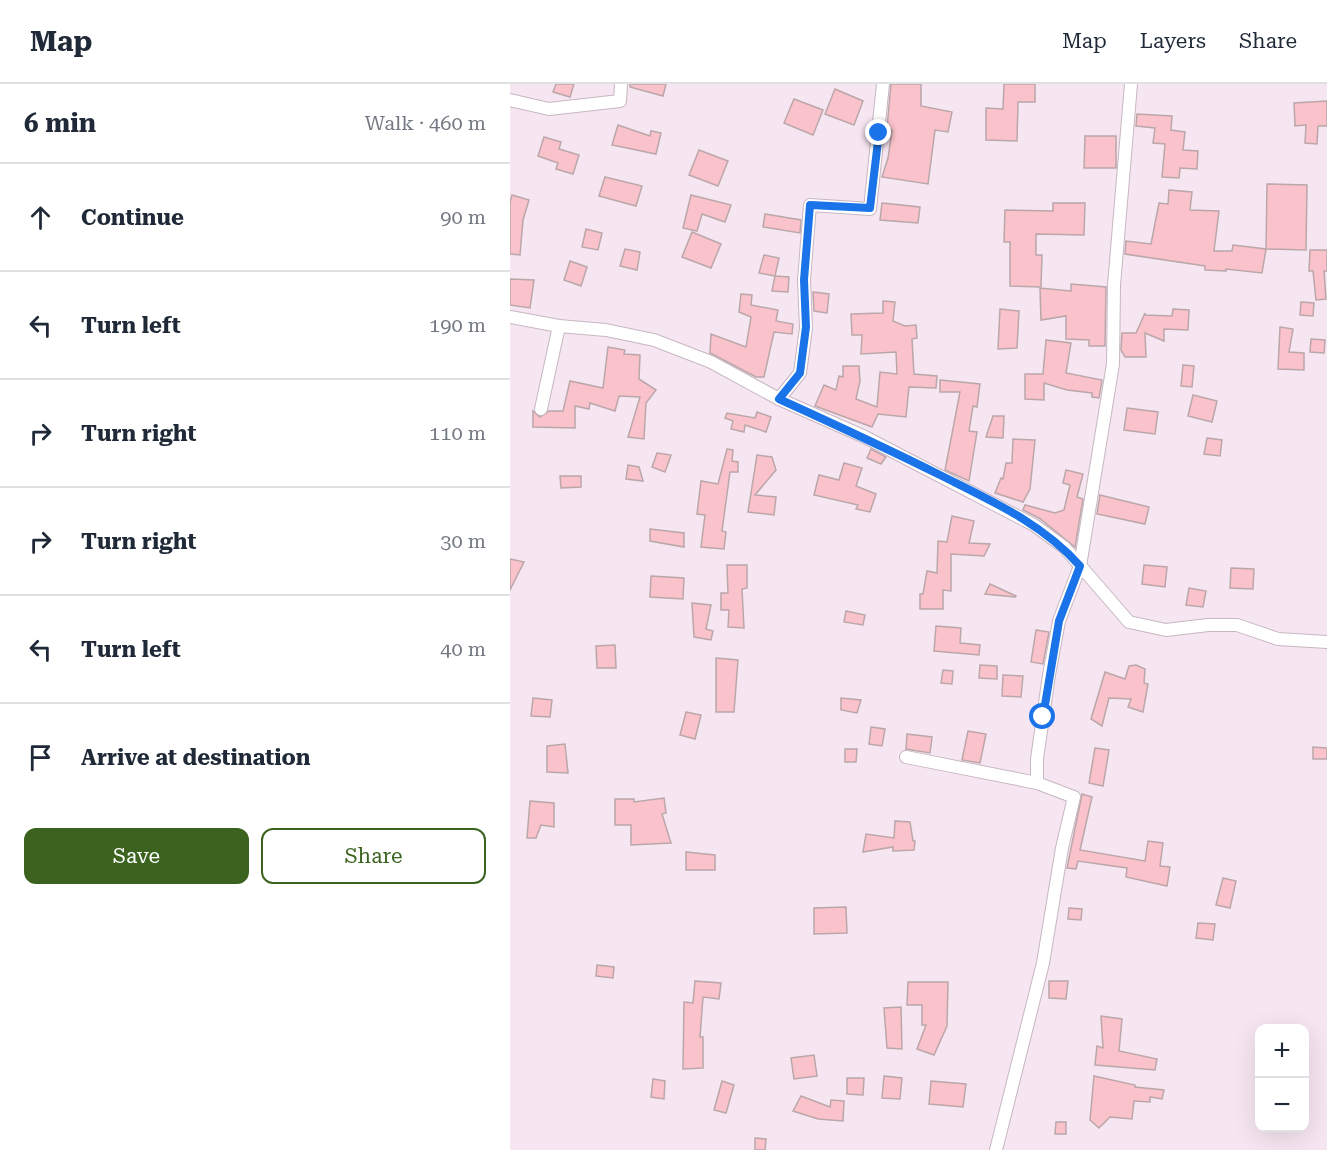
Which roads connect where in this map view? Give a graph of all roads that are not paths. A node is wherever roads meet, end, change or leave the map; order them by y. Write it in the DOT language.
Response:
graph roads {
  1 [pos="621,84"];
  2 [pos="882,84"];
  3 [pos="1131,84"];
  4 [pos="510,100"];
  5 [pos="510,317"];
  6 [pos="559,326"];
  7 [pos="779,399"];
  8 [pos="541,409"];
  9 [pos="1080,566"];
  10 [pos="1327,642"];
  11 [pos="906,758"];
  12 [pos="1037,783"];
  13 [pos="996,1150"];
  1 -- 4 [label="street"];
  2 -- 7 [label="street"];
  3 -- 9 [label="street"];
  5 -- 6 [label="street"];
  6 -- 7 [label="street"];
  6 -- 8 [label="street"];
  7 -- 9 [label="street"];
  9 -- 10 [label="street"];
  9 -- 12 [label="street"];
  11 -- 12 [label="street"];
  12 -- 13 [label="street"];
}
